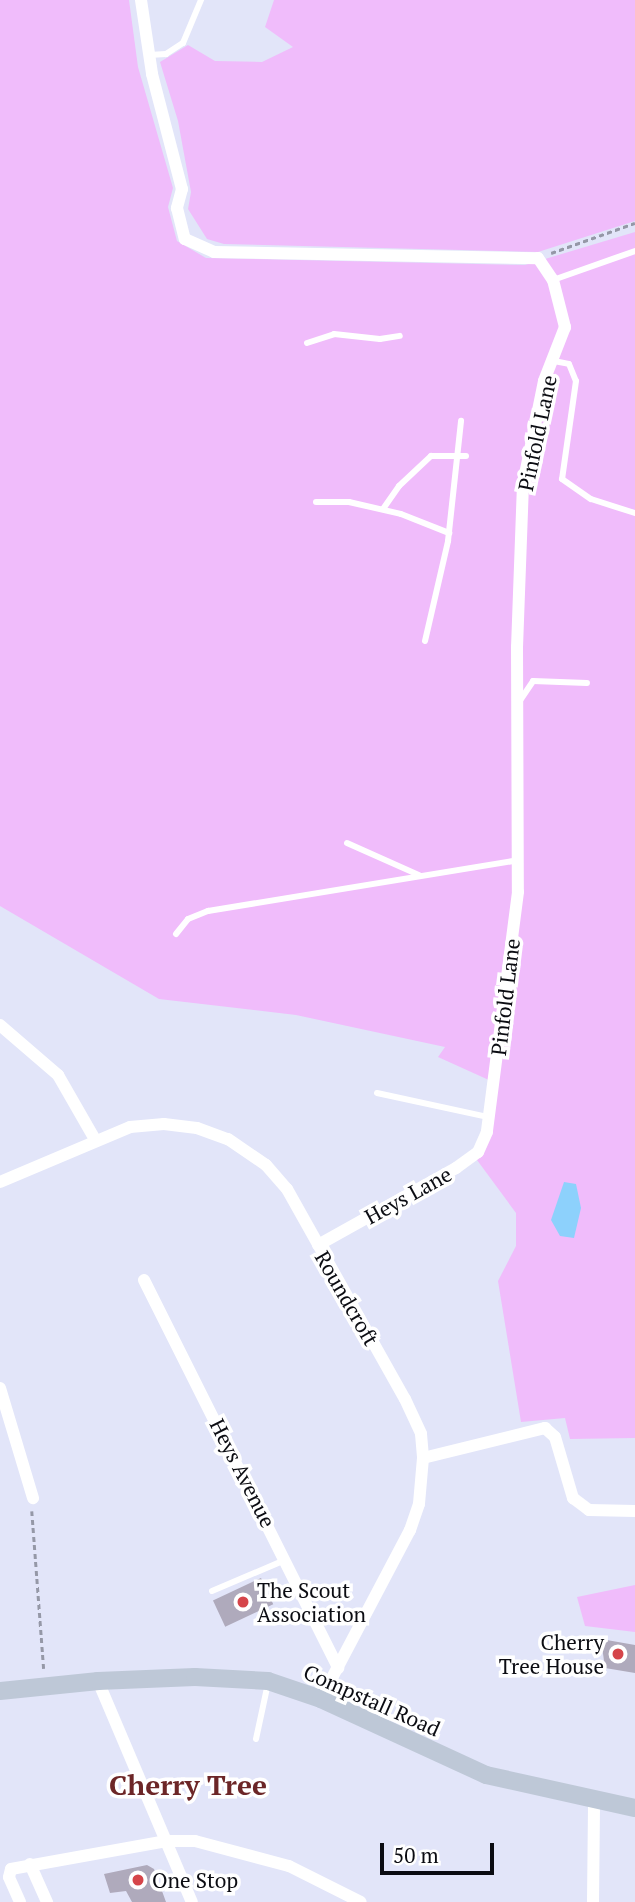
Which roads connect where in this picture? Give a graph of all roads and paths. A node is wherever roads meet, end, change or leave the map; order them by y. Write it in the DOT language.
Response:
graph roads {
  1 [pos="141,0"];
  2 [pos="201,0"];
  3 [pos="149,55"];
  4 [pos="635,223"];
  5 [pos="635,251"];
  6 [pos="538,258"];
  7 [pos="553,280"];
  8 [pos="400,336"];
  9 [pos="307,343"];
  10 [pos="554,361"];
  11 [pos="461,421"];
  12 [pos="457,453"];
  13 [pos="466,456"];
  14 [pos="316,502"];
  15 [pos="383,509"];
  16 [pos="635,513"];
  17 [pos="449,533"];
  18 [pos="425,641"];
  19 [pos="587,683"];
  20 [pos="517,703"];
  21 [pos="347,843"];
  22 [pos="518,860"];
  23 [pos="421,876"];
  24 [pos="176,934"];
  25 [pos="0,1025"];
  26 [pos="377,1093"];
  27 [pos="490,1118"];
  28 [pos="487,1132"];
  29 [pos="96,1141"];
  30 [pos="0,1182"];
  31 [pos="318,1245"];
  32 [pos="145,1280"];
  33 [pos="0,1388"];
  34 [pos="423,1458"];
  35 [pos="33,1498"];
  36 [pos="635,1511"];
  37 [pos="286,1559"];
  38 [pos="212,1591"];
  39 [pos="338,1668"];
  40 [pos="98,1681"];
  41 [pos="268,1681"];
  42 [pos="45,1685"];
  43 [pos="0,1691"];
  44 [pos="321,1699"];
  45 [pos="256,1739"];
  46 [pos="594,1801"];
  47 [pos="635,1808"];
  48 [pos="167,1841"];
  49 [pos="30,1864"];
  50 [pos="20,1902"];
  51 [pos="47,1902"];
  52 [pos="192,1902"];
  53 [pos="361,1902"];
  54 [pos="593,1902"];
  1 -- 3 [label="street"];
  2 -- 3 [label="lane"];
  3 -- 6 [label="street"];
  4 -- 6 [label="path"];
  5 -- 7 [label="lane"];
  6 -- 7 [label="street, Pinfold Lane"];
  7 -- 10 [label="street, Pinfold Lane"];
  8 -- 9 [label="lane"];
  10 -- 16 [label="lane"];
  10 -- 20 [label="street, Pinfold Lane"];
  11 -- 12 [label="lane"];
  12 -- 13 [label="lane"];
  12 -- 15 [label="lane"];
  12 -- 17 [label="lane"];
  14 -- 15 [label="lane"];
  15 -- 17 [label="lane"];
  17 -- 18 [label="lane"];
  19 -- 20 [label="lane"];
  20 -- 22 [label="street, Pinfold Lane"];
  21 -- 23 [label="lane"];
  22 -- 23 [label="lane"];
  22 -- 27 [label="street, Pinfold Lane"];
  23 -- 24 [label="lane"];
  25 -- 29 [label="street"];
  26 -- 27 [label="lane"];
  27 -- 28 [label="street, Pinfold Lane"];
  28 -- 31 [label="street, Heys Lane"];
  29 -- 30 [label="street, Roundcroft"];
  29 -- 31 [label="street, Roundcroft"];
  31 -- 34 [label="street, Roundcroft"];
  32 -- 37 [label="street, Heys Avenue"];
  33 -- 35 [label="street"];
  34 -- 36 [label="street"];
  34 -- 39 [label="street, Roundcroft"];
  35 -- 42 [label="path"];
  37 -- 38 [label="lane"];
  37 -- 39 [label="street, Heys Avenue"];
  39 -- 44 [label="street, Roundcroft"];
  40 -- 41 [label="main road, Compstall Road"];
  40 -- 42 [label="main road, Compstall Road"];
  40 -- 48 [label="street"];
  41 -- 44 [label="main road, Compstall Road"];
  41 -- 45 [label="lane"];
  42 -- 43 [label="main road, Compstall Road"];
  44 -- 46 [label="main road, Compstall Road"];
  46 -- 47 [label="main road, Compstall Road"];
  46 -- 54 [label="street"];
  48 -- 49 [label="street"];
  48 -- 52 [label="street"];
  48 -- 53 [label="street"];
  49 -- 50 [label="street"];
  49 -- 51 [label="street"];
}
